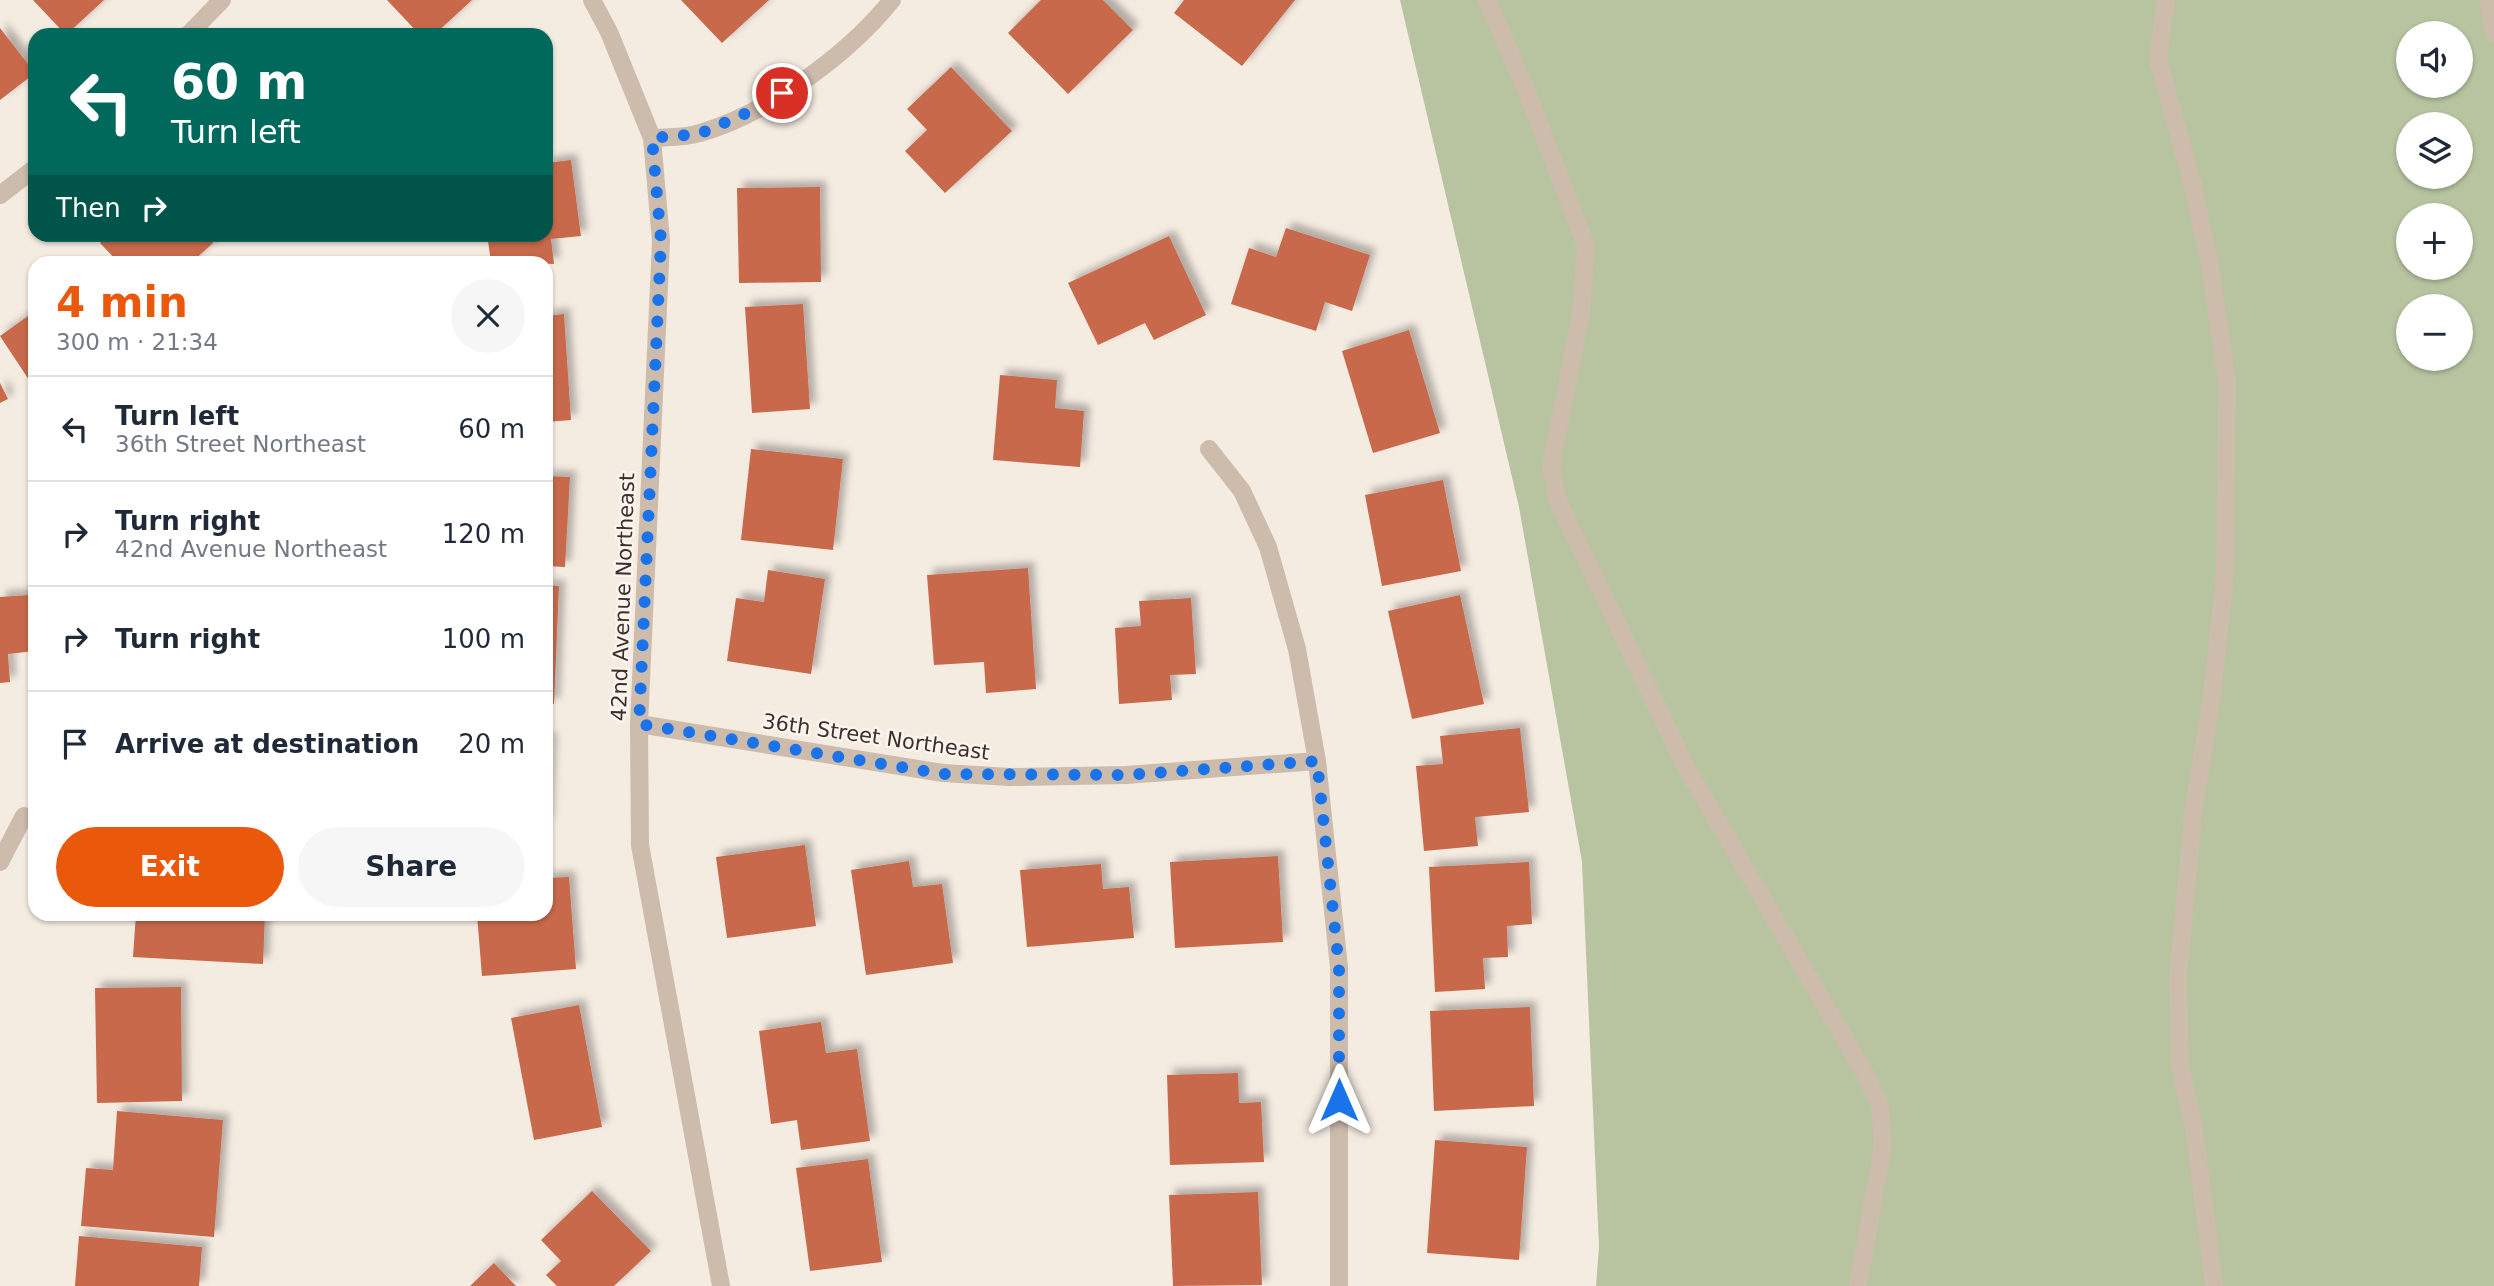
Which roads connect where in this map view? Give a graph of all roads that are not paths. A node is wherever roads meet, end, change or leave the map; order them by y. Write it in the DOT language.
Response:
graph roads {
  1 [pos="222,0"];
  2 [pos="592,0"];
  3 [pos="892,0"];
  4 [pos="1487,0"];
  5 [pos="2166,0"];
  6 [pos="2488,0"];
  7 [pos="195,28"];
  8 [pos="2494,33"];
  9 [pos="652,138"];
  10 [pos="28,173"];
  11 [pos="0,195"];
  12 [pos="1209,449"];
  13 [pos="639,724"];
  14 [pos="1317,761"];
  15 [pos="24,816"];
  16 [pos="0,862"];
  17 [pos="721,1286"];
  18 [pos="1339,1286"];
  19 [pos="1858,1286"];
  20 [pos="2214,1286"];
  1 -- 7 [label="street"];
  2 -- 9 [label="street, 42nd Avenue Northeast"];
  3 -- 9 [label="street"];
  4 -- 19 [label="street"];
  5 -- 20 [label="street"];
  6 -- 8 [label="street"];
  9 -- 13 [label="street, 42nd Avenue Northeast"];
  10 -- 11 [label="street"];
  12 -- 14 [label="street"];
  13 -- 14 [label="street, 36th Street Northeast"];
  13 -- 17 [label="street, 42nd Avenue Northeast"];
  14 -- 18 [label="street"];
  15 -- 16 [label="street"];
}
